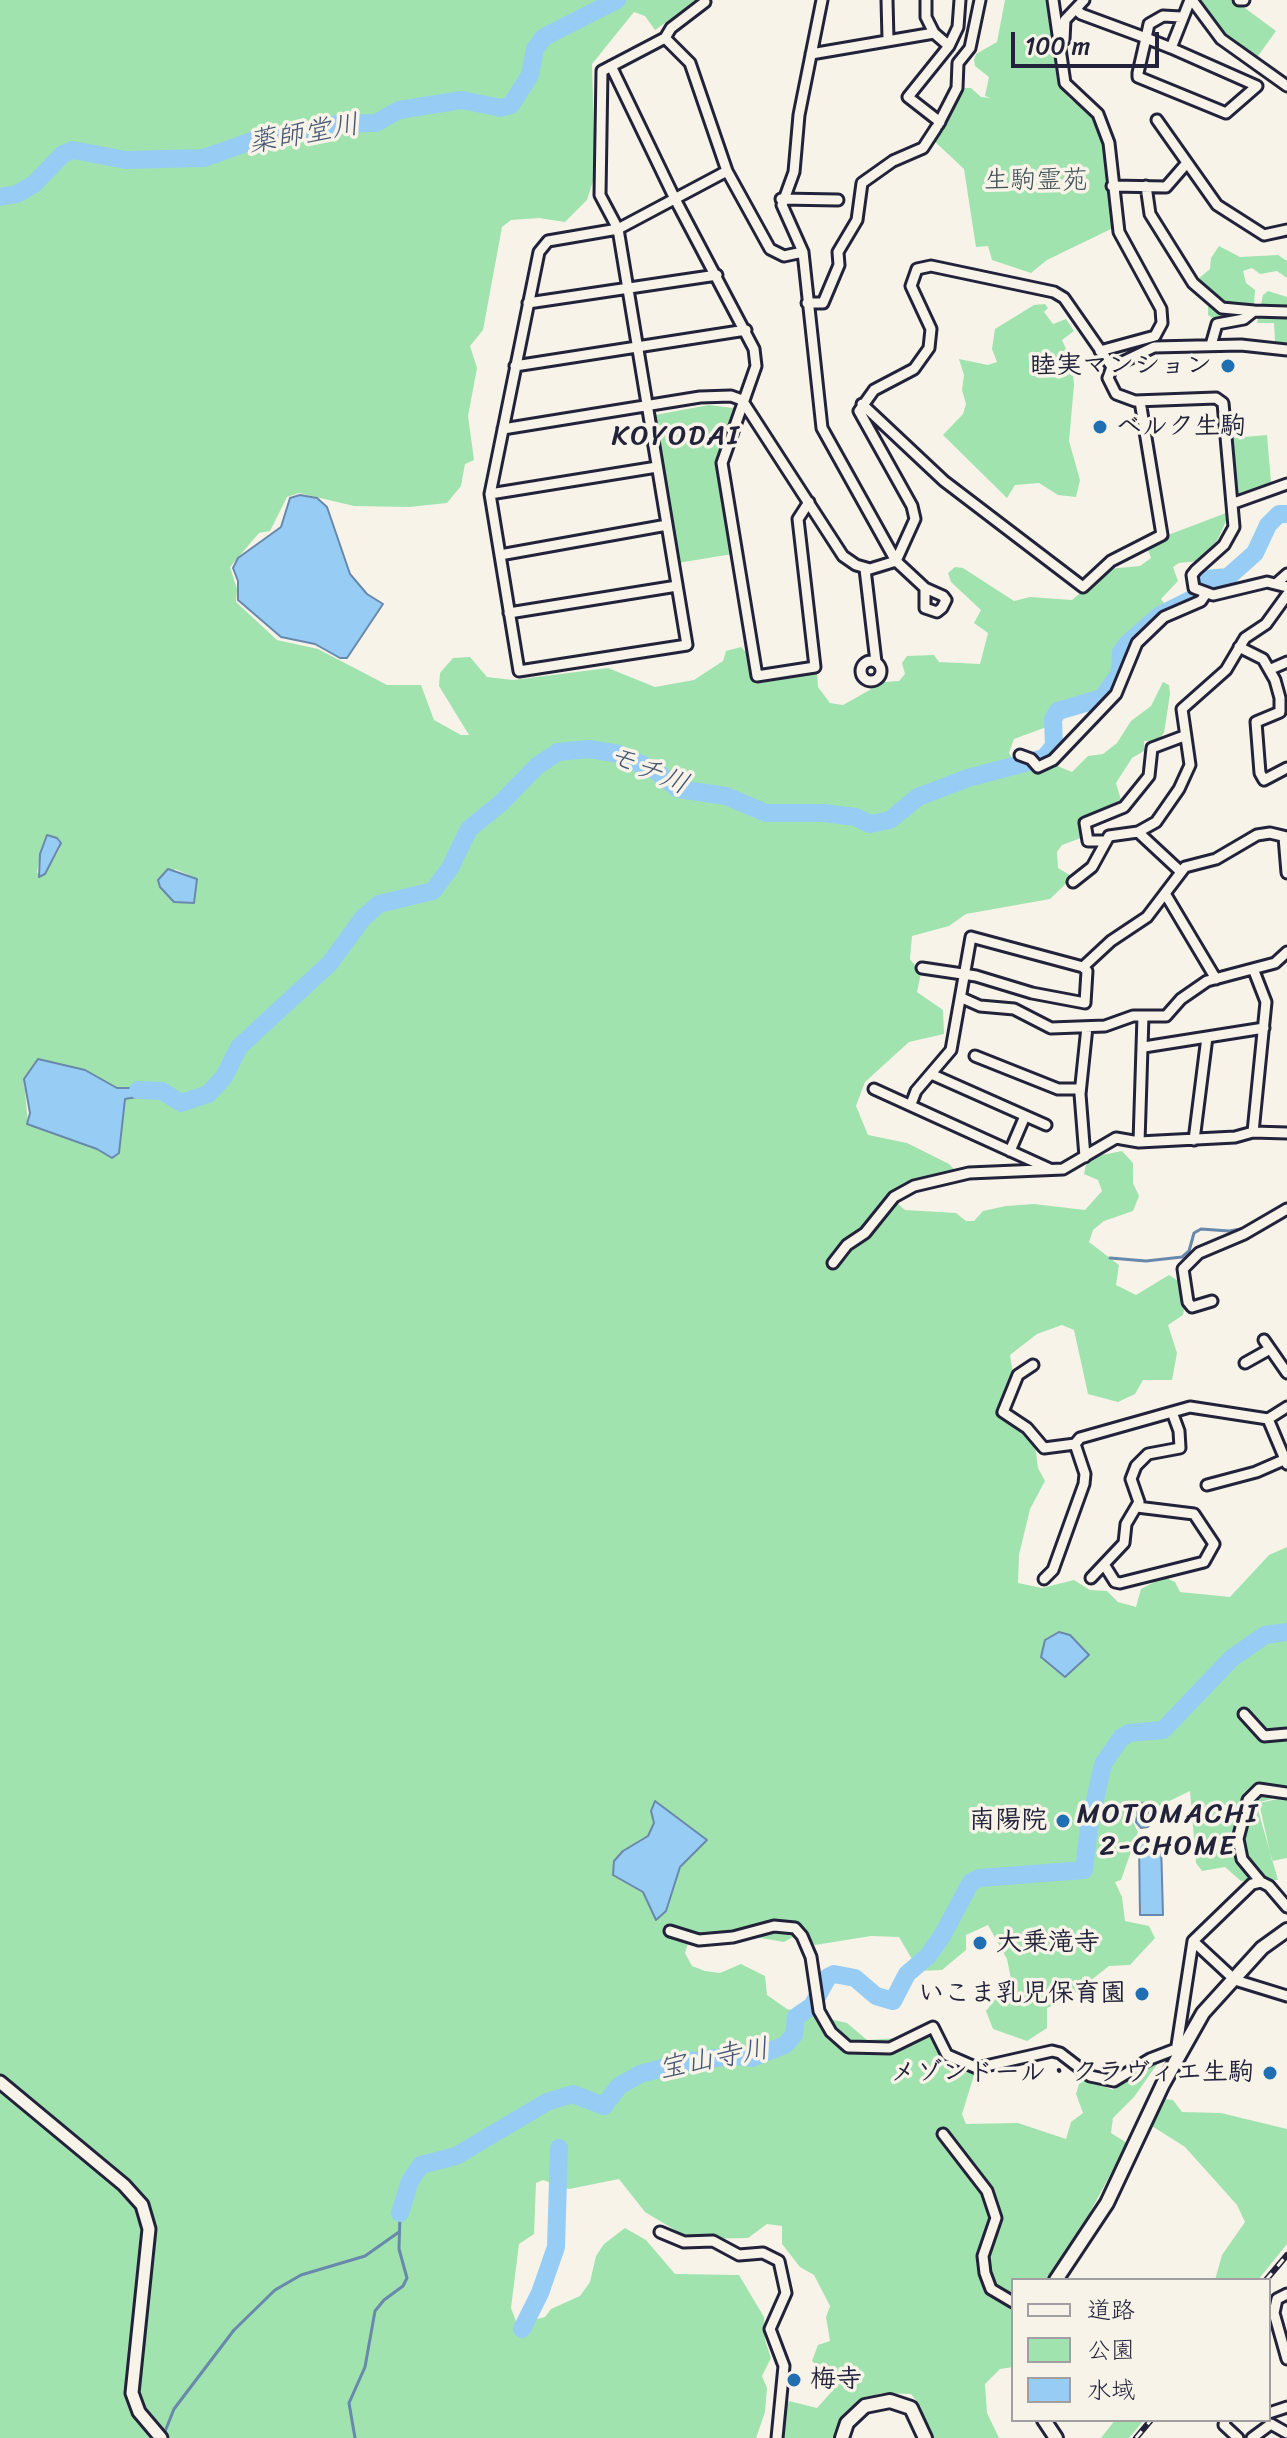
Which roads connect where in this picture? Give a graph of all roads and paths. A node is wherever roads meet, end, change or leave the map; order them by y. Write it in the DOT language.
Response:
graph roads {
  1 [pos="822,0"];
  2 [pos="887,0"];
  3 [pos="926,0"];
  4 [pos="960,0"];
  5 [pos="980,0"];
  6 [pos="1053,0"];
  7 [pos="1084,0"];
  8 [pos="1191,0"];
  9 [pos="705,2"];
  10 [pos="1076,9"];
  11 [pos="1181,17"];
  12 [pos="934,33"];
  13 [pos="665,38"];
  14 [pos="1146,38"];
  15 [pos="888,39"];
  16 [pos="949,46"];
  17 [pos="1171,48"];
  18 [pos="811,54"];
  19 [pos="1060,59"];
  20 [pos="611,66"];
  21 [pos="1287,86"];
  22 [pos="1157,120"];
  23 [pos="938,125"];
  24 [pos="1186,164"];
  25 [pos="727,171"];
  26 [pos="1112,186"];
  27 [pos="1146,186"];
  28 [pos="675,199"];
  29 [pos="781,199"];
  30 [pos="838,200"];
  31 [pos="618,229"];
  32 [pos="1287,230"];
  33 [pos="803,252"];
  34 [pos="717,275"];
  35 [pos="629,289"];
  36 [pos="528,303"];
  37 [pos="807,303"];
  38 [pos="1254,311"];
  39 [pos="1287,312"];
  40 [pos="746,330"];
  41 [pos="1211,345"];
  42 [pos="637,346"];
  43 [pos="1287,350"];
  44 [pos="1100,351"];
  45 [pos="515,366"];
  46 [pos="1112,367"];
  47 [pos="742,400"];
  48 [pos="1140,401"];
  49 [pos="862,404"];
  50 [pos="647,406"];
  51 [pos="503,429"];
  52 [pos="657,467"];
  53 [pos="1287,484"];
  54 [pos="490,494"];
  55 [pos="809,502"];
  56 [pos="1234,503"];
  57 [pos="667,525"];
  58 [pos="500,555"];
  59 [pos="896,561"];
  60 [pos="865,569"];
  61 [pos="1287,574"];
  62 [pos="1283,585"];
  63 [pos="677,586"];
  64 [pos="925,588"];
  65 [pos="1205,595"];
  66 [pos="1287,595"];
  67 [pos="509,613"];
  68 [pos="1239,647"];
  69 [pos="876,662"];
  70 [pos="1287,662"];
  71 [pos="1271,669"];
  72 [pos="1184,736"];
  73 [pos="1020,755"];
  74 [pos="1287,768"];
  75 [pos="1138,832"];
  76 [pos="1286,837"];
  77 [pos="1104,841"];
  78 [pos="1181,872"];
  79 [pos="1287,873"];
  80 [pos="1073,882"];
  81 [pos="1166,895"];
  82 [pos="1287,952"];
  83 [pos="1083,967"];
  84 [pos="922,968"];
  85 [pos="1254,971"];
  86 [pos="965,974"];
  87 [pos="1216,979"];
  88 [pos="962,998"];
  89 [pos="1143,1016"];
  90 [pos="1087,1027"];
  91 [pos="1264,1028"];
  92 [pos="1207,1037"];
  93 [pos="1144,1047"];
  94 [pos="975,1056"];
  95 [pos="931,1074"];
  96 [pos="874,1089"];
  97 [pos="1080,1089"];
  98 [pos="911,1104"];
  99 [pos="1025,1116"];
  100 [pos="1046,1125"];
  101 [pos="1253,1132"];
  102 [pos="1284,1132"];
  103 [pos="1194,1140"];
  104 [pos="1139,1142"];
  105 [pos="1010,1151"];
  106 [pos="1085,1157"];
  107 [pos="1052,1170"];
  108 [pos="1287,1209"];
  109 [pos="833,1263"];
  110 [pos="1212,1301"];
  111 [pos="1264,1340"];
  112 [pos="1287,1349"];
  113 [pos="1273,1352"];
  114 [pos="1245,1363"];
  115 [pos="1033,1365"];
  116 [pos="1287,1373"];
  117 [pos="1287,1407"];
  118 [pos="1172,1412"];
  119 [pos="1268,1419"];
  120 [pos="1075,1444"];
  121 [pos="1286,1461"];
  122 [pos="1207,1485"];
  123 [pos="1137,1507"];
  124 [pos="1105,1566"];
  125 [pos="1091,1578"];
  126 [pos="1044,1579"];
  127 [pos="1244,1714"];
  128 [pos="1287,1734"];
  129 [pos="1287,1793"];
  130 [pos="1261,1882"];
  131 [pos="1287,1907"];
  132 [pos="1287,1930"];
  133 [pos="670,1931"];
  134 [pos="1193,1941"];
  135 [pos="1235,1980"];
  136 [pos="1287,1996"];
  137 [pos="1176,2049"];
  138 [pos="1175,2063"];
  139 [pos="0,2082"];
  140 [pos="943,2134"];
  141 [pos="660,2232"];
  142 [pos="1057,2278"];
  143 [pos="1287,2294"];
  144 [pos="1011,2301"];
  145 [pos="1287,2358"];
  146 [pos="1225,2422"];
  147 [pos="1287,2433"];
  148 [pos="157,2435"];
  149 [pos="777,2438"];
  150 [pos="842,2438"];
  151 [pos="925,2438"];
  152 [pos="1238,2438"];
  153 [pos="1252,2438"];
  1 -- 18 [label="street"];
  2 -- 15 [label="street"];
  3 -- 12 [label="street"];
  4 -- 16 [label="street"];
  5 -- 23 [label="street"];
  6 -- 19 [label="street"];
  7 -- 10 [label="street"];
  8 -- 11 [label="street"];
  8 -- 21 [label="street"];
  9 -- 13 [label="street"];
  10 -- 14 [label="street"];
  10 -- 19 [label="street"];
  11 -- 14 [label="street"];
  11 -- 17 [label="street"];
  12 -- 15 [label="street"];
  12 -- 16 [label="street"];
  13 -- 20 [label="street"];
  13 -- 25 [label="street"];
  14 -- 17 [label="street"];
  14 -- 17 [label="street"];
  15 -- 18 [label="street"];
  16 -- 23 [label="street"];
  18 -- 29 [label="street"];
  19 -- 26 [label="street"];
  20 -- 28 [label="street"];
  20 -- 31 [label="street"];
  22 -- 24 [label="street"];
  23 -- 37 [label="street"];
  24 -- 27 [label="street"];
  24 -- 32 [label="street"];
  25 -- 28 [label="street"];
  25 -- 33 [label="street"];
  26 -- 27 [label="street"];
  26 -- 44 [label="street"];
  27 -- 38 [label="street"];
  28 -- 31 [label="street"];
  28 -- 34 [label="street"];
  29 -- 30 [label="street"];
  29 -- 33 [label="street"];
  31 -- 35 [label="street"];
  31 -- 36 [label="street"];
  33 -- 37 [label="street"];
  34 -- 35 [label="street"];
  34 -- 40 [label="street"];
  35 -- 36 [label="street"];
  35 -- 42 [label="street"];
  36 -- 45 [label="street"];
  37 -- 59 [label="street"];
  38 -- 39 [label="street"];
  38 -- 41 [label="street"];
  40 -- 42 [label="street"];
  40 -- 47 [label="street"];
  41 -- 43 [label="street"];
  41 -- 46 [label="street"];
  42 -- 45 [label="street"];
  42 -- 50 [label="street"];
  44 -- 46 [label="street"];
  44 -- 49 [label="street"];
  45 -- 51 [label="street"];
  46 -- 48 [label="street"];
  47 -- 50 [label="street"];
  47 -- 55 [label="street"];
  47 -- 55 [label="street"];
  48 -- 49 [label="street"];
  48 -- 56 [label="street"];
  49 -- 59 [label="street"];
  50 -- 51 [label="street"];
  50 -- 52 [label="street"];
  51 -- 54 [label="street"];
  52 -- 54 [label="street"];
  52 -- 57 [label="street"];
  53 -- 56 [label="street"];
  54 -- 58 [label="street"];
  55 -- 60 [label="street"];
  56 -- 65 [label="street"];
  57 -- 58 [label="street"];
  57 -- 63 [label="street"];
  58 -- 67 [label="street"];
  59 -- 60 [label="street"];
  59 -- 64 [label="street"];
  60 -- 69 [label="street"];
  61 -- 62 [label="street"];
  62 -- 65 [label="street"];
  63 -- 67 [label="street"];
  63 -- 67 [label="street"];
  65 -- 73 [label="street"];
  66 -- 68 [label="street"];
  68 -- 71 [label="street"];
  68 -- 72 [label="street"];
  70 -- 71 [label="street"];
  71 -- 74 [label="street"];
  72 -- 75 [label="street"];
  72 -- 77 [label="street"];
  75 -- 77 [label="street"];
  75 -- 78 [label="street"];
  76 -- 78 [label="street"];
  76 -- 79 [label="street"];
  77 -- 80 [label="street"];
  78 -- 81 [label="street"];
  81 -- 83 [label="street"];
  81 -- 87 [label="street"];
  82 -- 85 [label="street"];
  83 -- 86 [label="street"];
  83 -- 86 [label="street"];
  84 -- 86 [label="street"];
  85 -- 87 [label="street"];
  85 -- 91 [label="street"];
  86 -- 88 [label="street"];
  87 -- 89 [label="street"];
  88 -- 90 [label="street"];
  88 -- 95 [label="street"];
  89 -- 90 [label="street"];
  89 -- 93 [label="street"];
  90 -- 97 [label="street"];
  91 -- 92 [label="street"];
  91 -- 101 [label="street"];
  92 -- 93 [label="street"];
  92 -- 103 [label="street"];
  93 -- 104 [label="street"];
  94 -- 97 [label="street"];
  95 -- 98 [label="street"];
  95 -- 99 [label="street"];
  96 -- 98 [label="street"];
  97 -- 106 [label="street"];
  98 -- 105 [label="street"];
  99 -- 100 [label="street"];
  99 -- 105 [label="street"];
  101 -- 102 [label="street"];
  101 -- 103 [label="street"];
  103 -- 104 [label="street"];
  104 -- 106 [label="street"];
  105 -- 107 [label="street"];
  106 -- 107 [label="street"];
  107 -- 109 [label="street"];
  108 -- 110 [label="street"];
  111 -- 113 [label="street"];
  112 -- 113 [label="street"];
  113 -- 114 [label="street"];
  113 -- 116 [label="street"];
  115 -- 120 [label="street"];
  117 -- 119 [label="street"];
  118 -- 119 [label="street"];
  118 -- 120 [label="street"];
  118 -- 123 [label="street"];
  119 -- 121 [label="street"];
  120 -- 126 [label="street"];
  121 -- 122 [label="street"];
  123 -- 124 [label="street"];
  123 -- 124 [label="street"];
  124 -- 125 [label="street"];
  127 -- 128 [label="street"];
  129 -- 130 [label="street"];
  130 -- 131 [label="street"];
  130 -- 134 [label="street"];
  132 -- 135 [label="main road"];
  133 -- 137 [label="street"];
  134 -- 135 [label="street"];
  134 -- 137 [label="street"];
  135 -- 136 [label="street"];
  135 -- 138 [label="main road"];
  137 -- 138 [label="street"];
  138 -- 142 [label="main road"];
  139 -- 148 [label="street"];
  140 -- 144 [label="street"];
  141 -- 149 [label="street"];
  143 -- 145 [label="street"];
  146 -- 152 [label="street"];
  147 -- 153 [label="street"];
  150 -- 151 [label="main road"];
}
